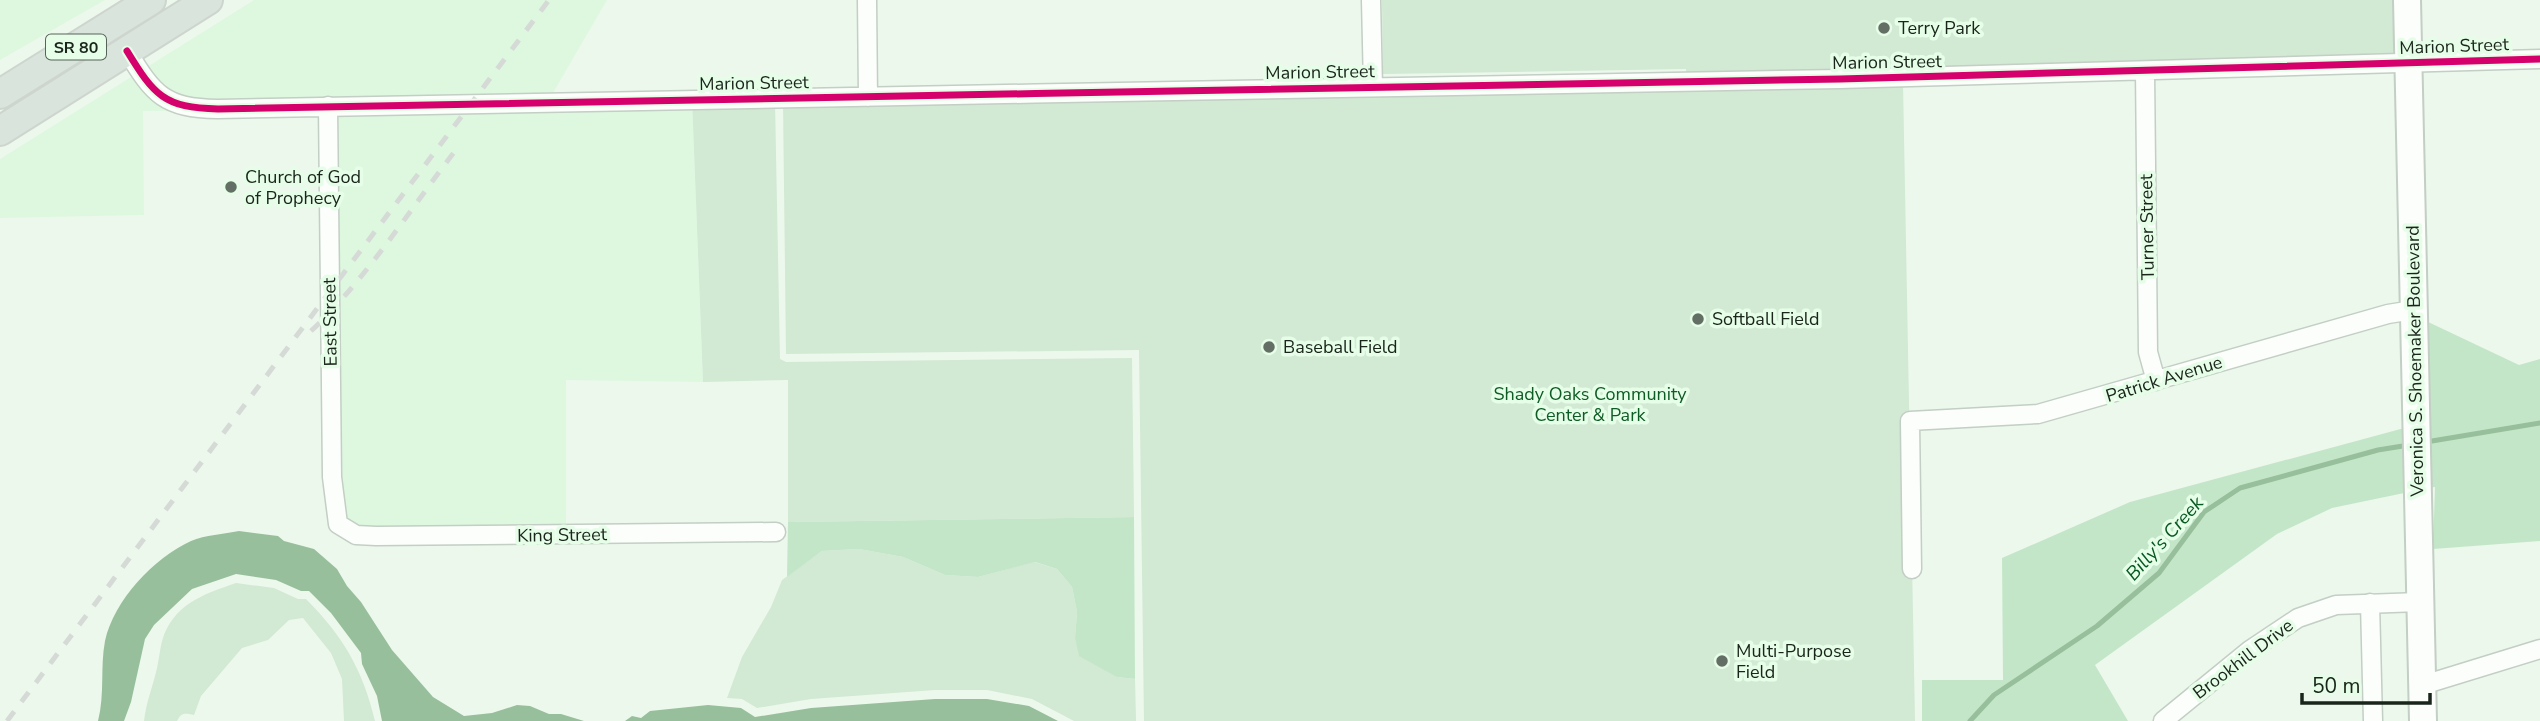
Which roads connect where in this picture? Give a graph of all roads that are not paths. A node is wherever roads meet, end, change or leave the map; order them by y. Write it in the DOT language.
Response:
graph roads {
  1 [pos="151,0"];
  2 [pos="208,0"];
  3 [pos="867,0"];
  4 [pos="1371,0"];
  5 [pos="2407,0"];
  6 [pos="127,51"];
  7 [pos="2540,59"];
  8 [pos="2408,64"];
  9 [pos="2145,71"];
  10 [pos="1373,87"];
  11 [pos="0,94"];
  12 [pos="868,97"];
  13 [pos="328,106"];
  14 [pos="0,131"];
  15 [pos="2413,310"];
  16 [pos="2156,381"];
  17 [pos="348,531"];
  18 [pos="776,532"];
  19 [pos="1912,569"];
  20 [pos="2420,602"];
  21 [pos="2370,603"];
  22 [pos="2540,649"];
  23 [pos="2423,685"];
  24 [pos="2163,721"];
  25 [pos="2373,721"];
  26 [pos="2424,721"];
  1 -- 11 [label="main road, SR 80"];
  2 -- 6 [label="main road, SR 80"];
  3 -- 12 [label="street"];
  4 -- 10 [label="street"];
  5 -- 8 [label="street, Veronica S. Shoemaker Boulevard"];
  6 -- 13 [label="street, Marion Street"];
  6 -- 14 [label="main road, SR 80"];
  7 -- 8 [label="street, Marion Street"];
  8 -- 9 [label="street, Marion Street"];
  8 -- 15 [label="street, Veronica S. Shoemaker Boulevard"];
  9 -- 10 [label="street, Marion Street"];
  9 -- 16 [label="street, Turner Street"];
  10 -- 12 [label="street, Marion Street"];
  12 -- 13 [label="street, Marion Street"];
  13 -- 17 [label="street, East Street"];
  15 -- 16 [label="street, Patrick Avenue"];
  15 -- 20 [label="street, Veronica S. Shoemaker Boulevard"];
  16 -- 19 [label="street, Patrick Avenue"];
  17 -- 18 [label="street, King Street"];
  20 -- 21 [label="street, Brookhill Drive"];
  20 -- 23 [label="street, Veronica S. Shoemaker Boulevard"];
  21 -- 24 [label="street, Brookhill Drive"];
  21 -- 25 [label="street"];
  22 -- 23 [label="street"];
  23 -- 26 [label="street, Veronica S. Shoemaker Boulevard"];
}
